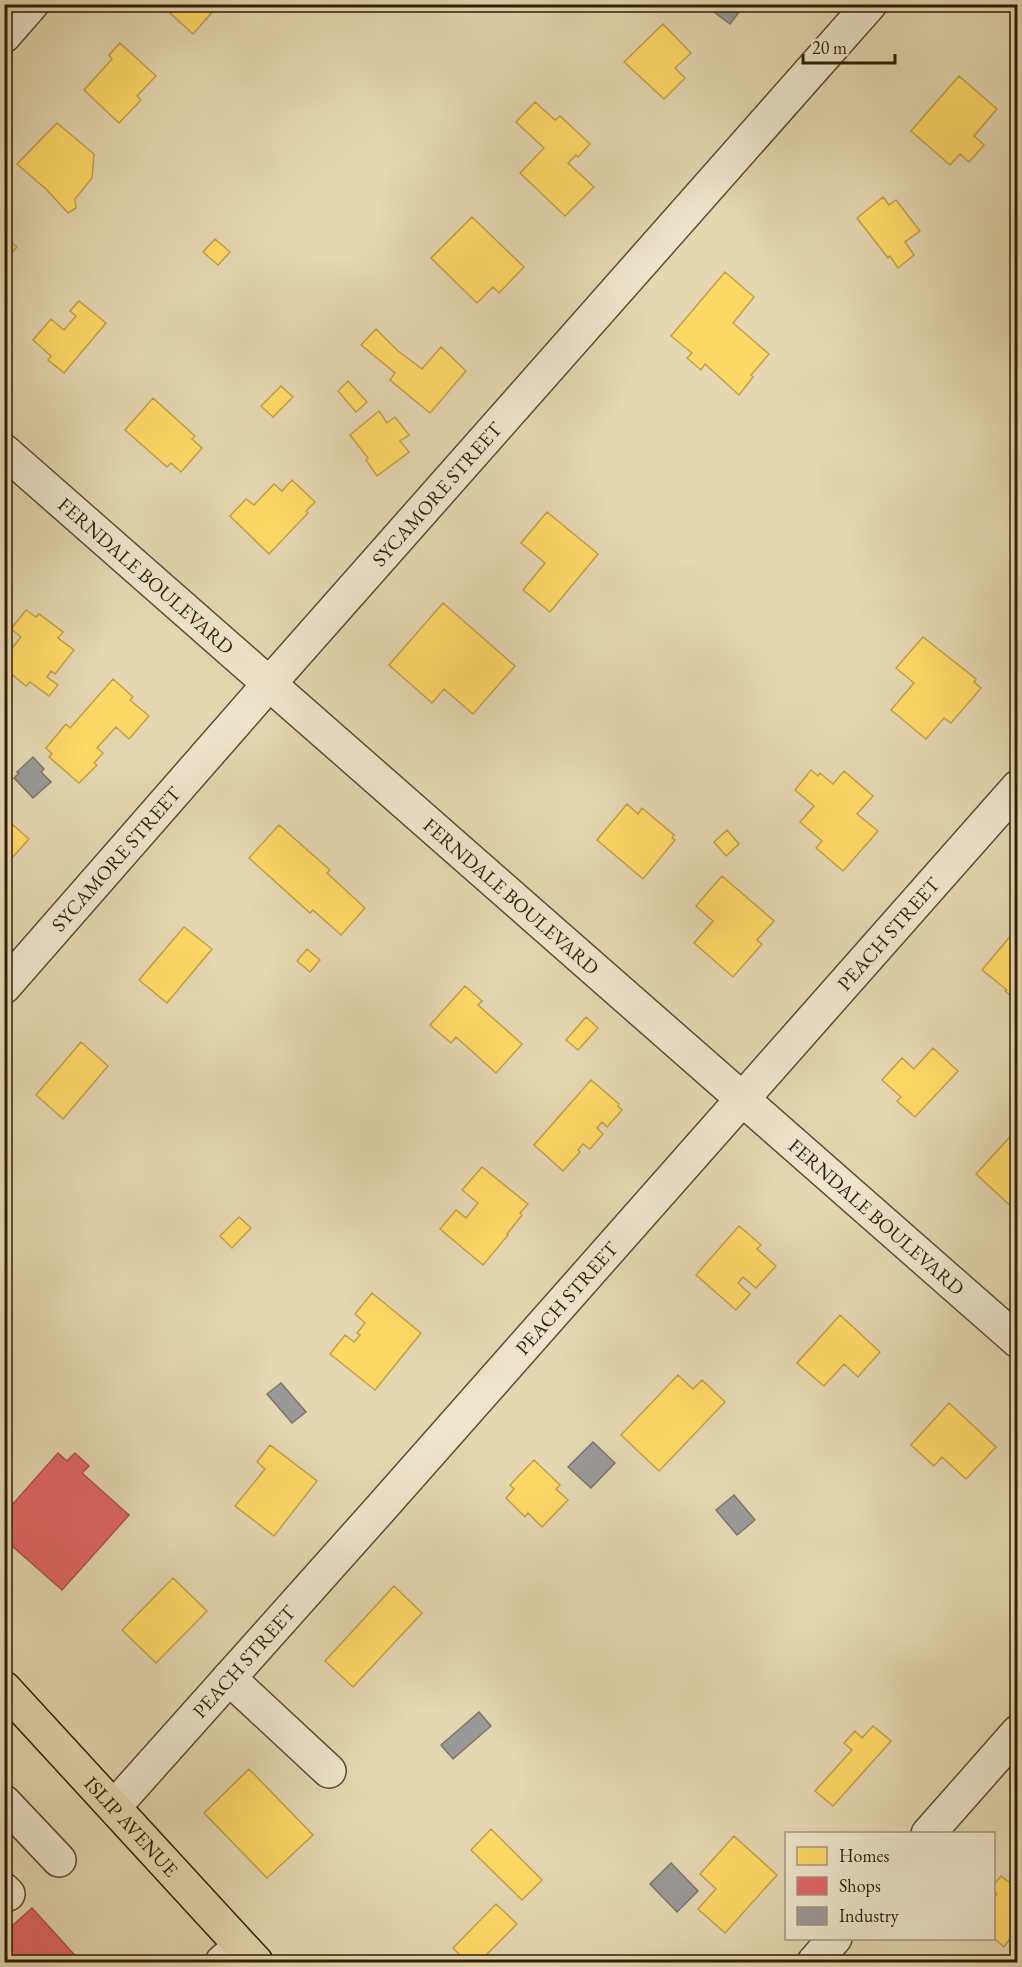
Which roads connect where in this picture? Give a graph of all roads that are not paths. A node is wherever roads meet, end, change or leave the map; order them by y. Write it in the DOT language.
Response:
graph roads {
  1 [pos="32,4"];
  2 [pos="870,4"];
  3 [pos="4,36"];
  4 [pos="4,451"];
  5 [pos="269,684"];
  6 [pos="1017,787"];
  7 [pos="4,987"];
  8 [pos="741,1098"];
  9 [pos="1017,1341"];
  10 [pos="229,1678"];
  11 [pos="7,1695"];
  12 [pos="1017,1732"];
  13 [pos="329,1772"];
  14 [pos="4,1802"];
  15 [pos="114,1807"];
  16 [pos="929,1832"];
  17 [pos="59,1860"];
  18 [pos="833,1940"];
  19 [pos="240,1957"];
  20 [pos="814,1962"];
  1 -- 3 [label="street"];
  2 -- 5 [label="street, SYCAMORE STREET"];
  4 -- 5 [label="street, FERNDALE BOULEVARD"];
  5 -- 7 [label="street, SYCAMORE STREET"];
  5 -- 8 [label="street, FERNDALE BOULEVARD"];
  6 -- 8 [label="street, PEACH STREET"];
  8 -- 9 [label="street, FERNDALE BOULEVARD"];
  8 -- 10 [label="street, PEACH STREET"];
  10 -- 13 [label="street"];
  10 -- 15 [label="street, PEACH STREET"];
  11 -- 15 [label="main road, ISLIP AVENUE"];
  12 -- 16 [label="street"];
  14 -- 17 [label="street"];
  15 -- 19 [label="main road, ISLIP AVENUE"];
  18 -- 20 [label="street"];
}
